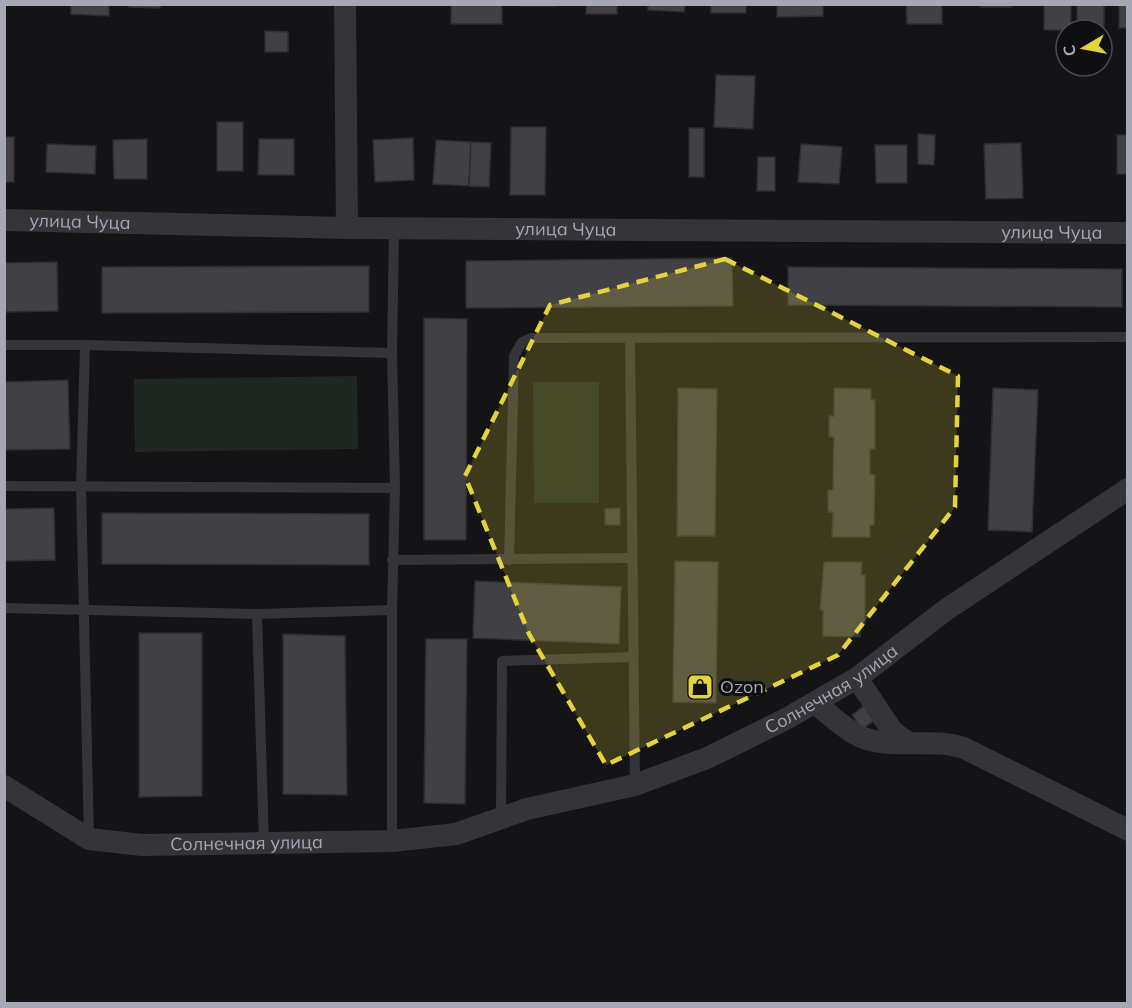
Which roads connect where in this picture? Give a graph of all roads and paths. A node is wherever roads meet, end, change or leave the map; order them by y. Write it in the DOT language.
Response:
graph roads {
  1 [pos="345,4"];
  2 [pos="4,220"];
  3 [pos="347,228"];
  4 [pos="394,228"];
  5 [pos="1128,233"];
  6 [pos="1128,337"];
  7 [pos="630,338"];
  8 [pos="4,345"];
  9 [pos="85,345"];
  10 [pos="392,353"];
  11 [pos="4,486"];
  12 [pos="81,486"];
  13 [pos="395,488"];
  14 [pos="1128,489"];
  15 [pos="632,558"];
  16 [pos="392,560"];
  17 [pos="509,560"];
  18 [pos="4,608"];
  19 [pos="84,610"];
  20 [pos="392,610"];
  21 [pos="257,614"];
  22 [pos="633,657"];
  23 [pos="857,678"];
  24 [pos="815,703"];
  25 [pos="909,743"];
  26 [pos="635,784"];
  27 [pos="4,786"];
  28 [pos="501,816"];
  29 [pos="1128,830"];
  30 [pos="89,839"];
  31 [pos="392,841"];
  32 [pos="264,845"];
  1 -- 3 [label="street"];
  2 -- 3 [label="street, улица Чуца"];
  3 -- 4 [label="street, улица Чуца"];
  4 -- 5 [label="street, улица Чуца"];
  4 -- 10 [label="lane"];
  6 -- 7 [label="lane"];
  7 -- 15 [label="lane"];
  7 -- 17 [label="lane"];
  8 -- 9 [label="lane"];
  9 -- 10 [label="lane"];
  9 -- 12 [label="lane"];
  10 -- 13 [label="lane"];
  11 -- 12 [label="lane"];
  12 -- 13 [label="lane"];
  12 -- 19 [label="lane"];
  13 -- 16 [label="lane"];
  14 -- 23 [label="street, Солнечная улица"];
  15 -- 17 [label="lane"];
  15 -- 22 [label="lane"];
  16 -- 17 [label="lane"];
  16 -- 20 [label="lane"];
  18 -- 19 [label="lane"];
  19 -- 21 [label="lane"];
  19 -- 30 [label="lane"];
  20 -- 21 [label="lane"];
  20 -- 31 [label="lane"];
  21 -- 32 [label="lane"];
  22 -- 26 [label="lane"];
  22 -- 28 [label="lane"];
  23 -- 24 [label="street, Солнечная улица"];
  23 -- 25 [label="street"];
  24 -- 25 [label="street"];
  24 -- 26 [label="street, Солнечная улица"];
  25 -- 29 [label="street"];
  26 -- 28 [label="street, Солнечная улица"];
  27 -- 30 [label="street, Солнечная улица"];
  28 -- 31 [label="street, Солнечная улица"];
  30 -- 32 [label="street, Солнечная улица"];
  31 -- 32 [label="street, Солнечная улица"];
}
